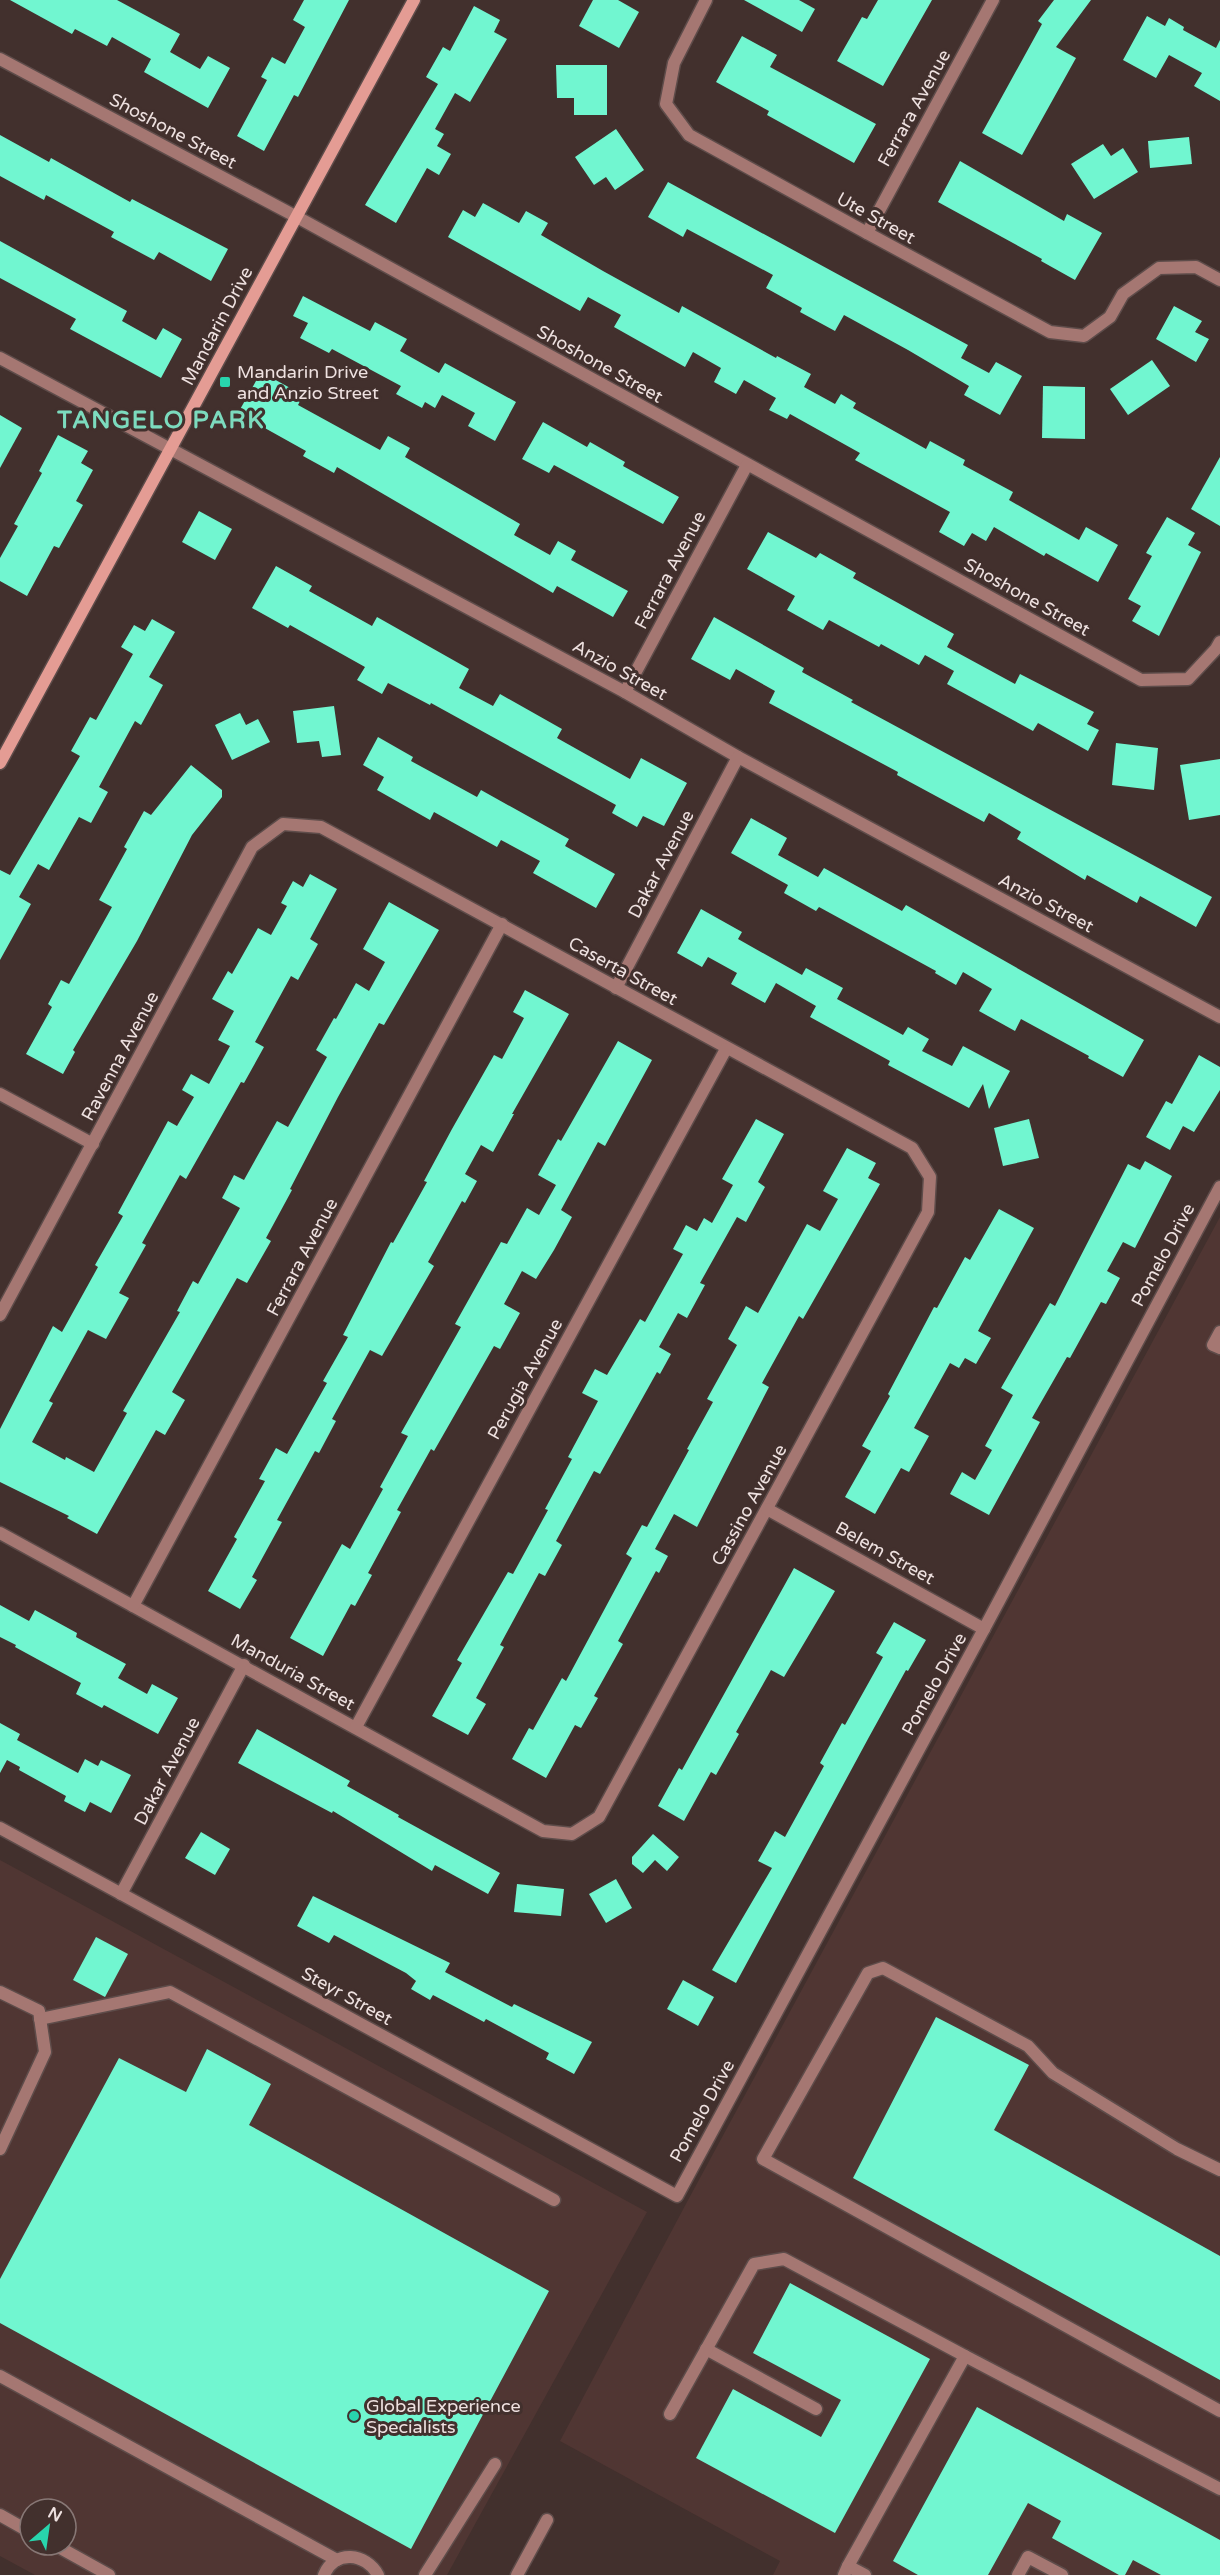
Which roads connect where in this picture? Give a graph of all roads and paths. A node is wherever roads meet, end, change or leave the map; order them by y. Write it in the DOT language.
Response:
graph roads {
  1 [pos="414,0"];
  2 [pos="993,0"];
  3 [pos="702,1"];
  4 [pos="0,59"];
  5 [pos="297,217"];
  6 [pos="867,234"];
  7 [pos="1220,280"];
  8 [pos="0,358"];
  9 [pos="171,449"];
  10 [pos="747,465"];
  11 [pos="1220,642"];
  12 [pos="625,692"];
  13 [pos="738,757"];
  14 [pos="0,763"];
  15 [pos="283,824"];
  16 [pos="502,924"];
  17 [pos="616,988"];
  18 [pos="1220,1017"];
  19 [pos="726,1049"];
  20 [pos="0,1094"];
  21 [pos="93,1144"];
  22 [pos="930,1177"];
  23 [pos="1220,1187"];
  24 [pos="0,1315"];
  25 [pos="1220,1332"];
  26 [pos="1220,1348"];
  27 [pos="767,1509"];
  28 [pos="0,1533"];
  29 [pos="133,1606"];
  30 [pos="984,1629"];
  31 [pos="244,1665"];
  32 [pos="356,1727"];
  33 [pos="0,1828"];
  34 [pos="572,1834"];
  35 [pos="121,1894"];
  36 [pos="0,1992"];
  37 [pos="40,2019"];
  38 [pos="0,2149"];
  39 [pos="1220,2170"];
  40 [pos="677,2196"];
  41 [pos="554,2200"];
  42 [pos="706,2349"];
  43 [pos="965,2356"];
  44 [pos="0,2376"];
  45 [pos="816,2409"];
  46 [pos="1220,2410"];
  47 [pos="670,2414"];
  48 [pos="495,2464"];
  49 [pos="1220,2489"];
  50 [pos="0,2515"];
  51 [pos="547,2520"];
  52 [pos="18,2525"];
  53 [pos="77,2557"];
  54 [pos="337,2560"];
  55 [pos="846,2571"];
  56 [pos="109,2575"];
  57 [pos="324,2575"];
  58 [pos="378,2575"];
  59 [pos="425,2575"];
  60 [pos="517,2575"];
  61 [pos="865,2575"];
  62 [pos="1018,2575"];
  63 [pos="1062,2575"];
  1 -- 5 [label="street, Mandarin Drive"];
  2 -- 6 [label="street, Ferrara Avenue"];
  3 -- 6 [label="street, Ute Street"];
  4 -- 5 [label="street, Shoshone Street"];
  5 -- 9 [label="street, Mandarin Drive"];
  5 -- 10 [label="street, Shoshone Street"];
  6 -- 7 [label="street, Ute Street"];
  8 -- 9 [label="street, Anzio Street"];
  9 -- 12 [label="street, Anzio Street"];
  9 -- 14 [label="street, Mandarin Drive"];
  10 -- 11 [label="street, Shoshone Street"];
  10 -- 12 [label="street, Ferrara Avenue"];
  12 -- 13 [label="street, Anzio Street"];
  13 -- 17 [label="street, Dakar Avenue"];
  13 -- 18 [label="street, Anzio Street"];
  15 -- 16 [label="street, Caserta Street"];
  15 -- 21 [label="street, Ravenna Avenue"];
  16 -- 17 [label="street, Caserta Street"];
  16 -- 29 [label="street, Ferrara Avenue"];
  17 -- 19 [label="street, Caserta Street"];
  19 -- 22 [label="street, Caserta Street"];
  19 -- 32 [label="street, Perugia Avenue"];
  20 -- 21 [label="street"];
  21 -- 24 [label="street, Ravenna Avenue"];
  22 -- 27 [label="street, Cassino Avenue"];
  23 -- 30 [label="street, Pomelo Drive"];
  25 -- 26 [label="street"];
  27 -- 30 [label="street, Belem Street"];
  27 -- 34 [label="street, Cassino Avenue"];
  28 -- 29 [label="street, Manduria Street"];
  29 -- 31 [label="street, Manduria Street"];
  30 -- 40 [label="street, Pomelo Drive"];
  31 -- 32 [label="street, Manduria Street"];
  31 -- 35 [label="street, Dakar Avenue"];
  32 -- 34 [label="street, Manduria Street"];
  33 -- 35 [label="street, Steyr Street"];
  35 -- 40 [label="street, Steyr Street"];
  36 -- 37 [label="street"];
  37 -- 38 [label="street"];
  37 -- 41 [label="street"];
  39 -- 46 [label="street"];
  42 -- 43 [label="street"];
  42 -- 45 [label="street"];
  42 -- 47 [label="street"];
  43 -- 49 [label="street"];
  43 -- 55 [label="street"];
  44 -- 54 [label="street"];
  48 -- 59 [label="street"];
  50 -- 52 [label="street"];
  51 -- 60 [label="street"];
  53 -- 56 [label="street"];
  54 -- 57 [label="street"];
  54 -- 58 [label="street"];
  55 -- 61 [label="street"];
  62 -- 63 [label="street"];
}
